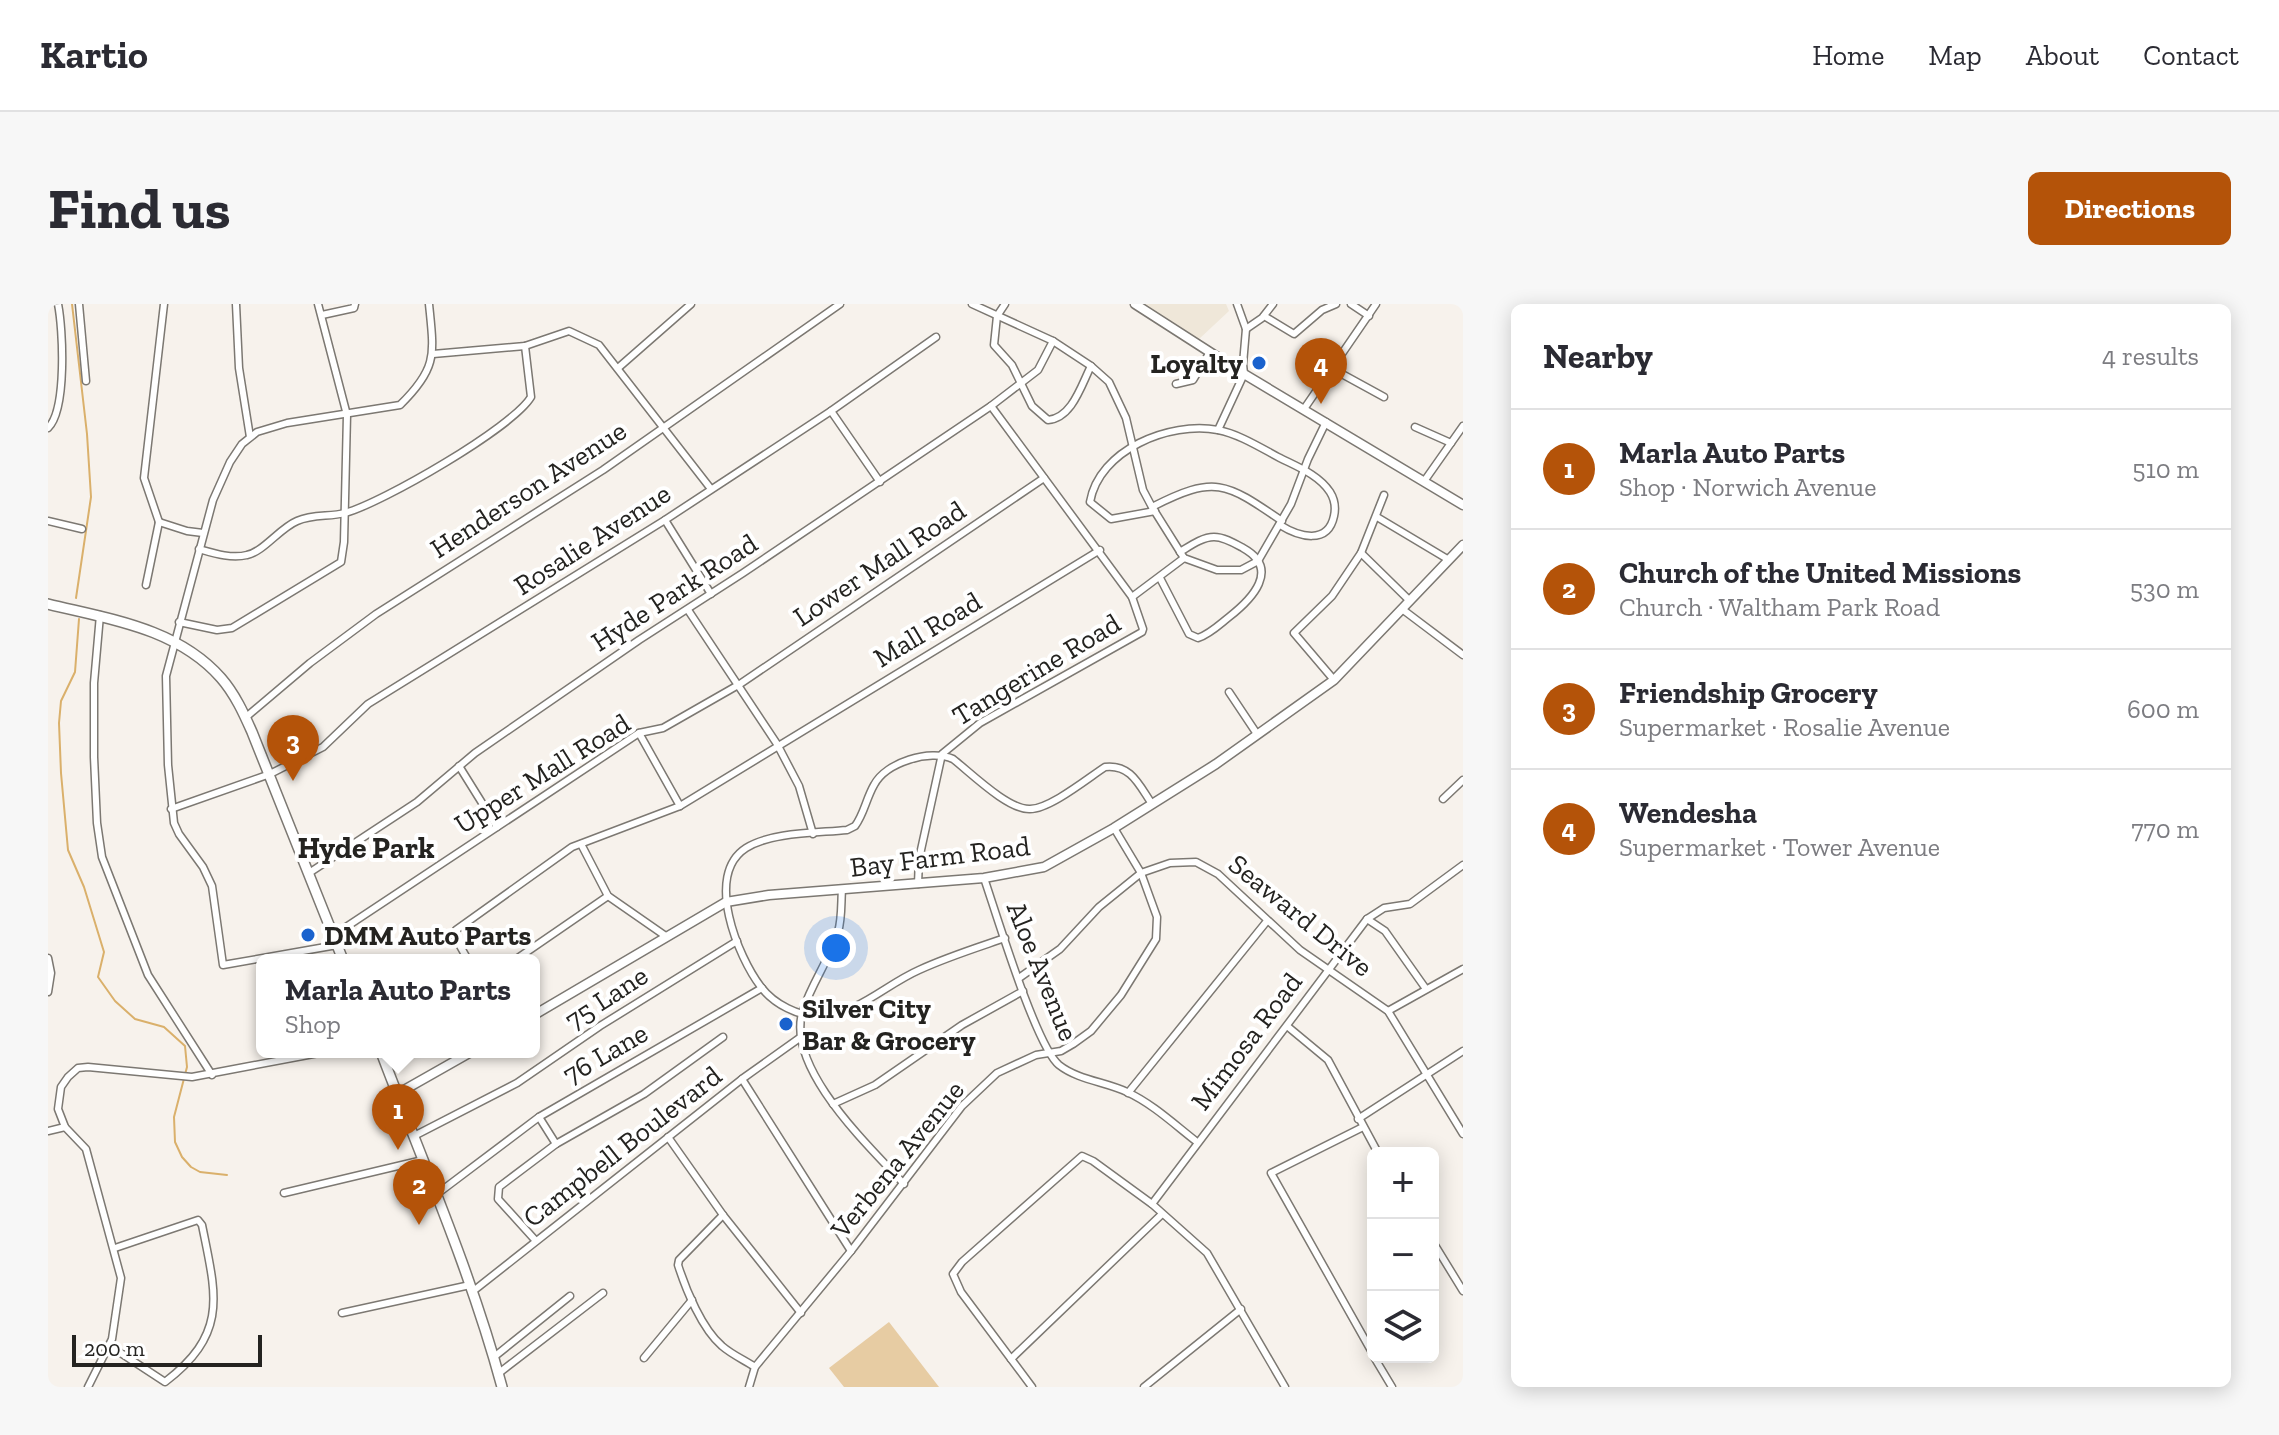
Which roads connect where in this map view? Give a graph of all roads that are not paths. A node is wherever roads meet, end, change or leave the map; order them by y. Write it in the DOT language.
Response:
graph roads {
  1 [pos="58,304"];
  2 [pos="79,304"];
  3 [pos="164,304"];
  4 [pos="236,304"];
  5 [pos="318,304"];
  6 [pos="355,304"];
  7 [pos="429,304"];
  8 [pos="691,304"];
  9 [pos="840,304"];
  10 [pos="972,304"];
  11 [pos="1005,304"];
  12 [pos="1135,304"];
  13 [pos="1237,304"];
  14 [pos="1273,304"];
  15 [pos="1336,304"];
  16 [pos="1351,304"];
  17 [pos="1376,304"];
  18 [pos="322,315"];
  19 [pos="997,316"];
  20 [pos="1264,316"];
  21 [pos="1369,316"];
  22 [pos="1246,329"];
  23 [pos="936,337"];
  24 [pos="1053,341"];
  25 [pos="525,346"];
  26 [pos="1210,352"];
  27 [pos="433,354"];
  28 [pos="1091,366"];
  29 [pos="618,368"];
  30 [pos="1331,368"];
  31 [pos="1244,374"];
  32 [pos="86,381"];
  33 [pos="1022,382"];
  34 [pos="1176,384"];
  35 [pos="1384,397"];
  36 [pos="991,406"];
  37 [pos="1304,409"];
  38 [pos="831,411"];
  39 [pos="347,415"];
  40 [pos="1326,422"];
  41 [pos="662,426"];
  42 [pos="1415,427"];
  43 [pos="48,428"];
  44 [pos="1218,430"];
  45 [pos="1462,430"];
  46 [pos="250,437"];
  47 [pos="1451,443"];
  48 [pos="1133,446"];
  49 [pos="1305,470"];
  50 [pos="1044,478"];
  51 [pos="1425,480"];
  52 [pos="880,482"];
  53 [pos="711,489"];
  54 [pos="1384,495"];
  55 [pos="1463,505"];
  56 [pos="1153,509"];
  57 [pos="344,513"];
  58 [pos="1377,517"];
  59 [pos="665,520"];
  60 [pos="48,521"];
  61 [pos="159,522"];
  62 [pos="1281,523"];
  63 [pos="82,529"];
  64 [pos="203,533"];
  65 [pos="1463,545"];
  66 [pos="199,549"];
  67 [pos="1100,550"];
  68 [pos="1361,553"];
  69 [pos="1182,555"];
  70 [pos="1449,560"];
  71 [pos="1258,561"];
  72 [pos="1160,578"];
  73 [pos="146,585"];
  74 [pos="711,594"];
  75 [pos="1132,597"];
  76 [pos="1410,601"];
  77 [pos="48,604"];
  78 [pos="1402,609"];
  79 [pos="688,610"];
  80 [pos="100,615"];
  81 [pos="179,622"];
  82 [pos="175,644"];
  83 [pos="1463,655"];
  84 [pos="1334,680"];
  85 [pos="740,684"];
  86 [pos="1229,692"];
  87 [pos="245,718"];
  88 [pos="639,733"];
  89 [pos="1257,734"];
  90 [pos="777,744"];
  91 [pos="942,754"];
  92 [pos="459,766"];
  93 [pos="270,774"];
  94 [pos="1463,780"];
  95 [pos="1443,799"];
  96 [pos="1152,804"];
  97 [pos="680,806"];
  98 [pos="171,809"];
  99 [pos="497,827"];
  100 [pos="1114,828"];
  101 [pos="813,834"];
  102 [pos="581,844"];
  103 [pos="1463,865"];
  104 [pos="309,873"];
  105 [pos="1141,873"];
  106 [pos="984,878"];
  107 [pos="918,884"];
  108 [pos="842,889"];
  109 [pos="608,896"];
  110 [pos="726,902"];
  111 [pos="1367,919"];
  112 [pos="1267,921"];
  113 [pos="667,937"];
  114 [pos="1005,938"];
  115 [pos="336,940"];
  116 [pos="737,941"];
  117 [pos="273,954"];
  118 [pos="341,954"];
  119 [pos="465,954"];
  120 [pos="524,954"];
  121 [pos="48,958"];
  122 [pos="256,958"];
  123 [pos="1329,969"];
  124 [pos="1463,969"];
  125 [pos="1019,978"];
  126 [pos="762,988"];
  127 [pos="1426,989"];
  128 [pos="1023,991"];
  129 [pos="48,992"];
  130 [pos="540,1011"];
  131 [pos="1388,1011"];
  132 [pos="802,1014"];
  133 [pos="1287,1026"];
  134 [pos="723,1037"];
  135 [pos="801,1037"];
  136 [pos="1463,1051"];
  137 [pos="1049,1053"];
  138 [pos="295,1058"];
  139 [pos="383,1058"];
  140 [pos="460,1058"];
  141 [pos="212,1075"];
  142 [pos="1426,1076"];
  143 [pos="742,1079"];
  144 [pos="1128,1093"];
  145 [pos="397,1094"];
  146 [pos="833,1104"];
  147 [pos="539,1117"];
  148 [pos="1358,1119"];
  149 [pos="65,1127"];
  150 [pos="1363,1127"];
  151 [pos="48,1131"];
  152 [pos="1463,1134"];
  153 [pos="414,1136"];
  154 [pos="668,1137"];
  155 [pos="1197,1142"];
  156 [pos="556,1144"];
  157 [pos="1375,1147"];
  158 [pos="423,1160"];
  159 [pos="904,1184"];
  160 [pos="284,1193"];
  161 [pos="437,1194"];
  162 [pos="1152,1204"];
  163 [pos="1162,1214"];
  164 [pos="723,1215"];
  165 [pos="536,1241"];
  166 [pos="115,1248"];
  167 [pos="851,1251"];
  168 [pos="1439,1252"];
  169 [pos="471,1288"];
  170 [pos="1463,1291"];
  171 [pos="603,1293"];
  172 [pos="570,1296"];
  173 [pos="692,1300"];
  174 [pos="1241,1309"];
  175 [pos="342,1313"];
  176 [pos="801,1313"];
  177 [pos="1367,1344"];
  178 [pos="110,1346"];
  179 [pos="494,1357"];
  180 [pos="644,1358"];
  181 [pos="1011,1359"];
  182 [pos="1378,1363"];
  183 [pos="755,1367"];
  184 [pos="499,1373"];
  185 [pos="165,1384"];
  186 [pos="88,1387"];
  187 [pos="502,1387"];
  188 [pos="749,1387"];
  189 [pos="1032,1387"];
  190 [pos="1144,1387"];
  191 [pos="1285,1387"];
  192 [pos="1392,1387"];
  1 -- 43 [label="street"];
  2 -- 32 [label="street"];
  3 -- 61 [label="street"];
  4 -- 46 [label="street"];
  5 -- 18 [label="street"];
  6 -- 18 [label="street"];
  7 -- 27 [label="street"];
  8 -- 29 [label="street"];
  9 -- 41 [label="street, Henderson Avenue"];
  10 -- 19 [label="street"];
  11 -- 19 [label="street"];
  12 -- 26 [label="street"];
  13 -- 22 [label="street"];
  14 -- 20 [label="street"];
  15 -- 20 [label="street"];
  16 -- 21 [label="street"];
  17 -- 21 [label="street"];
  18 -- 39 [label="street"];
  19 -- 24 [label="street"];
  19 -- 33 [label="street"];
  20 -- 22 [label="street"];
  21 -- 30 [label="street"];
  22 -- 31 [label="street"];
  23 -- 38 [label="street, Rosalie Avenue"];
  24 -- 28 [label="street"];
  24 -- 33 [label="street, Hyde Park Road"];
  25 -- 27 [label="street"];
  25 -- 29 [label="street"];
  25 -- 57 [label="street"];
  26 -- 31 [label="street"];
  26 -- 34 [label="street"];
  27 -- 39 [label="street"];
  28 -- 33 [label="street"];
  28 -- 48 [label="street"];
  29 -- 41 [label="street"];
  30 -- 35 [label="street"];
  30 -- 37 [label="street"];
  31 -- 37 [label="street"];
  31 -- 44 [label="street"];
  33 -- 36 [label="street, Hyde Park Road"];
  36 -- 50 [label="street"];
  36 -- 52 [label="street, Hyde Park Road"];
  37 -- 40 [label="street"];
  38 -- 52 [label="street"];
  38 -- 53 [label="street, Rosalie Avenue"];
  39 -- 46 [label="street"];
  39 -- 57 [label="street"];
  40 -- 49 [label="street"];
  40 -- 51 [label="street"];
  41 -- 53 [label="street"];
  41 -- 87 [label="street, Henderson Avenue"];
  42 -- 47 [label="street"];
  44 -- 48 [label="street"];
  44 -- 49 [label="street"];
  45 -- 47 [label="street"];
  46 -- 64 [label="street"];
  47 -- 51 [label="street"];
  48 -- 56 [label="street"];
  48 -- 56 [label="street"];
  49 -- 62 [label="street"];
  49 -- 62 [label="street"];
  50 -- 67 [label="street"];
  50 -- 85 [label="street, Lower Mall Road"];
  51 -- 55 [label="street"];
  52 -- 74 [label="street, Hyde Park Road"];
  53 -- 59 [label="street, Rosalie Avenue"];
  54 -- 58 [label="street"];
  56 -- 62 [label="street"];
  56 -- 69 [label="street"];
  57 -- 66 [label="street"];
  57 -- 81 [label="street"];
  58 -- 68 [label="street"];
  58 -- 70 [label="street"];
  59 -- 74 [label="street"];
  59 -- 93 [label="street, Rosalie Avenue"];
  60 -- 63 [label="street"];
  61 -- 64 [label="street"];
  61 -- 73 [label="street"];
  62 -- 71 [label="street"];
  64 -- 66 [label="street"];
  65 -- 70 [label="street, Bay Farm Road"];
  66 -- 81 [label="street"];
  67 -- 75 [label="street"];
  67 -- 90 [label="street, Mall Road"];
  68 -- 76 [label="street"];
  68 -- 84 [label="street"];
  69 -- 71 [label="street"];
  69 -- 71 [label="street"];
  69 -- 72 [label="street"];
  70 -- 76 [label="street, Bay Farm Road"];
  71 -- 72 [label="street"];
  72 -- 75 [label="street"];
  74 -- 79 [label="street, Hyde Park Road"];
  75 -- 91 [label="street, Tangerine Road"];
  76 -- 78 [label="street, Bay Farm Road"];
  77 -- 80 [label="main road"];
  78 -- 83 [label="street"];
  78 -- 84 [label="street, Bay Farm Road"];
  79 -- 85 [label="street"];
  79 -- 92 [label="street, Hyde Park Road"];
  80 -- 82 [label="main road"];
  80 -- 141 [label="street"];
  81 -- 82 [label="street"];
  82 -- 87 [label="main road"];
  82 -- 98 [label="street"];
  84 -- 89 [label="street, Bay Farm Road"];
  85 -- 88 [label="street, Upper Mall Road"];
  85 -- 90 [label="street"];
  86 -- 89 [label="street"];
  87 -- 93 [label="main road"];
  88 -- 97 [label="street"];
  88 -- 99 [label="street, Upper Mall Road"];
  89 -- 96 [label="street, Bay Farm Road"];
  90 -- 97 [label="street, Mall Road"];
  90 -- 101 [label="street"];
  91 -- 96 [label="street"];
  91 -- 101 [label="street"];
  91 -- 107 [label="street, Tangerine Road"];
  92 -- 99 [label="street"];
  92 -- 104 [label="street, Hyde Park Road"];
  93 -- 98 [label="street, Rosalie Avenue"];
  93 -- 104 [label="main road"];
  94 -- 95 [label="street"];
  96 -- 100 [label="street, Bay Farm Road"];
  97 -- 102 [label="street, Mall Road"];
  98 -- 122 [label="street"];
  99 -- 115 [label="street, Upper Mall Road"];
  100 -- 105 [label="street"];
  100 -- 106 [label="street, Bay Farm Road"];
  101 -- 110 [label="street"];
  102 -- 109 [label="street"];
  102 -- 119 [label="street, Mall Road"];
  103 -- 111 [label="street"];
  104 -- 115 [label="main road"];
  105 -- 112 [label="street, Seaward Drive"];
  105 -- 125 [label="street"];
  105 -- 137 [label="street, Verbena Avenue"];
  106 -- 107 [label="street, Bay Farm Road"];
  106 -- 114 [label="street, Aloe Avenue"];
  107 -- 108 [label="street, Bay Farm Road"];
  108 -- 110 [label="street, Bay Farm Road"];
  108 -- 132 [label="street"];
  109 -- 113 [label="street"];
  109 -- 120 [label="street"];
  110 -- 113 [label="street, Bay Farm Road"];
  110 -- 116 [label="street"];
  111 -- 123 [label="street, Mimosa Road"];
  111 -- 127 [label="street"];
  112 -- 123 [label="street, Seaward Drive"];
  112 -- 144 [label="street"];
  113 -- 130 [label="street, Bay Farm Road"];
  114 -- 125 [label="street, Aloe Avenue"];
  114 -- 132 [label="street"];
  115 -- 117 [label="street"];
  115 -- 118 [label="main road"];
  116 -- 126 [label="street"];
  116 -- 153 [label="street, 75 Lane"];
  121 -- 129 [label="street"];
  123 -- 131 [label="street, Seaward Drive"];
  123 -- 133 [label="street, Mimosa Road"];
  124 -- 127 [label="street"];
  125 -- 128 [label="street, Aloe Avenue"];
  126 -- 132 [label="street"];
  126 -- 147 [label="street, 76 Lane"];
  127 -- 131 [label="street"];
  128 -- 137 [label="street, Aloe Avenue"];
  128 -- 146 [label="street"];
  131 -- 142 [label="street, Seaward Drive"];
  132 -- 135 [label="street"];
  133 -- 148 [label="street"];
  133 -- 155 [label="street, Mimosa Road"];
  134 -- 156 [label="street"];
  135 -- 143 [label="street, Campbell Boulevard"];
  135 -- 146 [label="street"];
  136 -- 142 [label="street"];
  137 -- 144 [label="street, Aloe Avenue"];
  137 -- 159 [label="street, Verbena Avenue"];
  138 -- 141 [label="street"];
  139 -- 145 [label="main road"];
  140 -- 145 [label="street"];
  141 -- 149 [label="street"];
  142 -- 148 [label="street"];
  142 -- 152 [label="street, Seaward Drive"];
  143 -- 154 [label="street, Campbell Boulevard"];
  143 -- 167 [label="street"];
  144 -- 155 [label="street, Aloe Avenue"];
  145 -- 153 [label="main road"];
  146 -- 159 [label="street"];
  147 -- 156 [label="street"];
  147 -- 161 [label="street, 76 Lane"];
  148 -- 150 [label="street"];
  149 -- 151 [label="street"];
  149 -- 166 [label="street"];
  150 -- 157 [label="street"];
  150 -- 177 [label="street"];
  153 -- 158 [label="main road"];
  154 -- 164 [label="street"];
  154 -- 165 [label="street, Campbell Boulevard"];
  155 -- 162 [label="street, Mimosa Road"];
  156 -- 165 [label="street"];
  158 -- 160 [label="street"];
  158 -- 161 [label="main road"];
  159 -- 167 [label="street, Verbena Avenue"];
  161 -- 169 [label="main road"];
  162 -- 163 [label="street"];
  162 -- 181 [label="street"];
  163 -- 174 [label="street"];
  163 -- 181 [label="street"];
  164 -- 173 [label="street"];
  164 -- 176 [label="street"];
  165 -- 169 [label="street, Campbell Boulevard"];
  166 -- 178 [label="street"];
  166 -- 185 [label="street"];
  167 -- 176 [label="street, Verbena Avenue"];
  168 -- 170 [label="street"];
  169 -- 175 [label="street"];
  169 -- 179 [label="main road"];
  171 -- 184 [label="street"];
  172 -- 179 [label="street"];
  173 -- 180 [label="street"];
  173 -- 183 [label="street"];
  174 -- 190 [label="street"];
  174 -- 191 [label="street"];
  176 -- 183 [label="street, Verbena Avenue"];
  178 -- 185 [label="street"];
  178 -- 186 [label="street"];
  179 -- 184 [label="main road"];
  181 -- 189 [label="street"];
  182 -- 192 [label="street"];
  183 -- 188 [label="street, Verbena Avenue"];
  184 -- 187 [label="main road"];
}
